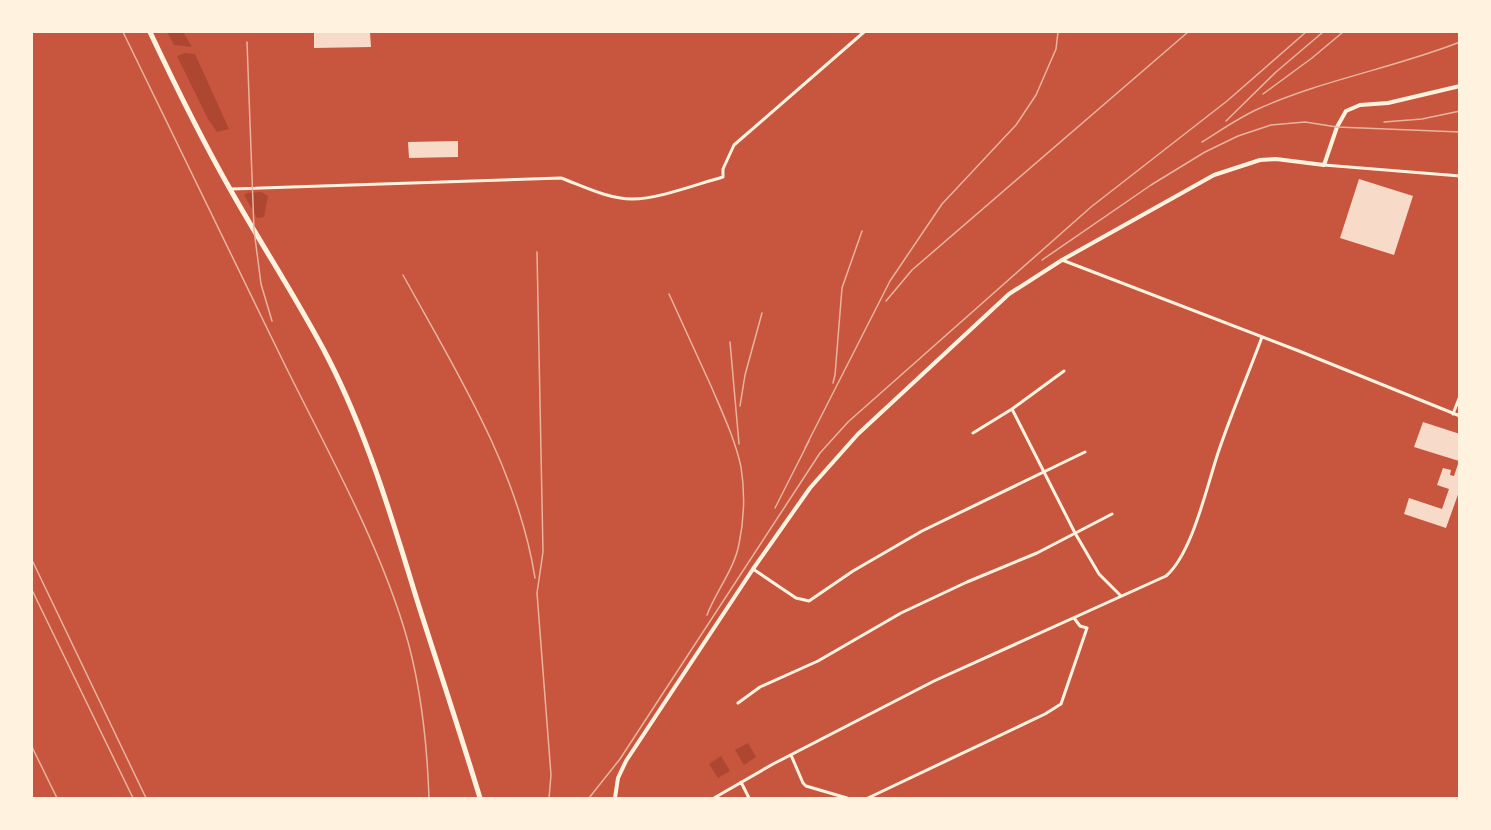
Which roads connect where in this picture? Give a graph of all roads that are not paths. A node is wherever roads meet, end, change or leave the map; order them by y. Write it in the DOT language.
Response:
graph roads {
  1 [pos="150,32"];
  2 [pos="864,32"];
  3 [pos="1460,86"];
  4 [pos="1324,165"];
  5 [pos="1460,176"];
  6 [pos="230,189"];
  7 [pos="1062,260"];
  8 [pos="1263,337"];
  9 [pos="1065,370"];
  10 [pos="1460,396"];
  11 [pos="1012,408"];
  12 [pos="1453,414"];
  13 [pos="1460,416"];
  14 [pos="973,433"];
  15 [pos="1085,452"];
  16 [pos="1043,472"];
  17 [pos="1112,514"];
  18 [pos="1075,533"];
  19 [pos="753,569"];
  20 [pos="1120,595"];
  21 [pos="1074,618"];
  22 [pos="738,702"];
  23 [pos="791,755"];
  24 [pos="741,782"];
  25 [pos="480,798"];
  26 [pos="615,798"];
  27 [pos="714,798"];
  28 [pos="749,798"];
  29 [pos="848,798"];
  30 [pos="868,798"];
  1 -- 6 [label="highway"];
  2 -- 6 [label="street"];
  3 -- 4 [label="street"];
  4 -- 5 [label="street"];
  4 -- 7 [label="street"];
  6 -- 25 [label="highway"];
  7 -- 8 [label="street"];
  7 -- 19 [label="street"];
  8 -- 12 [label="street"];
  8 -- 20 [label="street"];
  9 -- 11 [label="street"];
  10 -- 12 [label="street"];
  11 -- 14 [label="street"];
  11 -- 16 [label="street"];
  12 -- 13 [label="street"];
  15 -- 16 [label="street"];
  16 -- 18 [label="street"];
  16 -- 19 [label="street"];
  17 -- 18 [label="street"];
  18 -- 20 [label="street"];
  18 -- 22 [label="street"];
  19 -- 26 [label="street"];
  20 -- 21 [label="street"];
  21 -- 23 [label="street"];
  21 -- 30 [label="street"];
  23 -- 24 [label="street"];
  23 -- 29 [label="street"];
  24 -- 27 [label="street"];
  24 -- 28 [label="street"];
}
